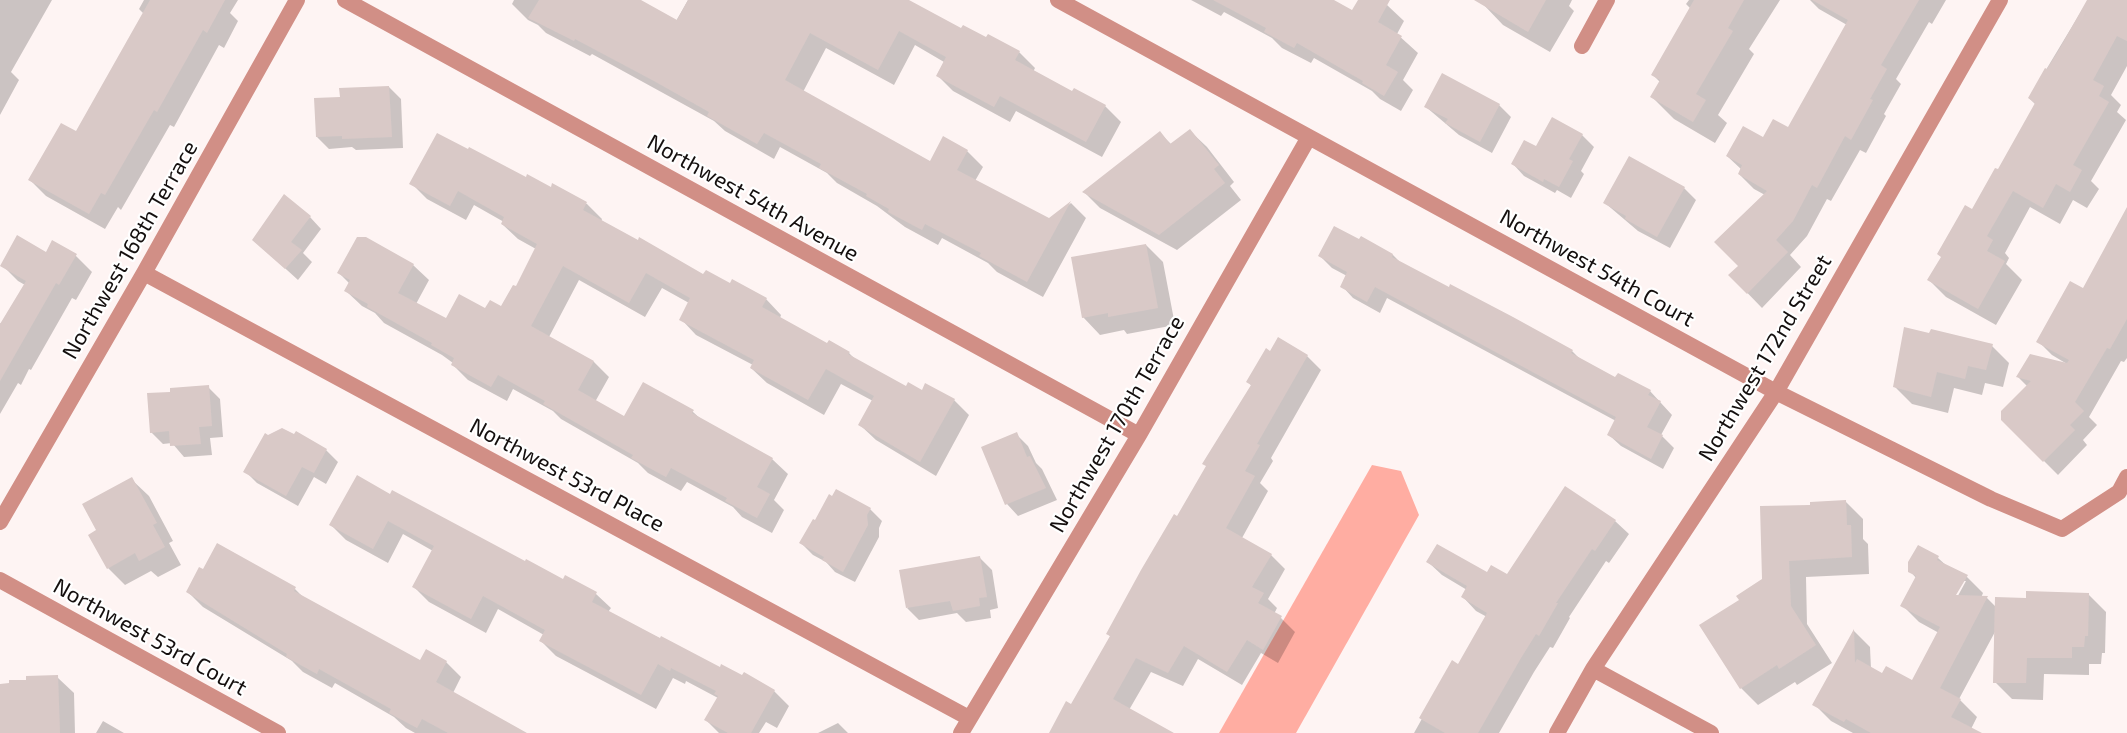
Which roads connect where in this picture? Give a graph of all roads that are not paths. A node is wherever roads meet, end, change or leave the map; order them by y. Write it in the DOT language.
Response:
graph roads {
  1 [pos="297,0"];
  2 [pos="345,0"];
  3 [pos="1058,0"];
  4 [pos="1607,0"];
  5 [pos="2000,0"];
  6 [pos="1582,46"];
  7 [pos="1309,137"];
  8 [pos="144,273"];
  9 [pos="1776,392"];
  10 [pos="1138,435"];
  11 [pos="2127,477"];
  12 [pos="0,522"];
  13 [pos="0,580"];
  14 [pos="1593,669"];
  15 [pos="969,718"];
  16 [pos="278,733"];
  17 [pos="961,733"];
  18 [pos="1557,733"];
  19 [pos="1711,733"];
  1 -- 8 [label="street, Northwest 168th Terrace"];
  2 -- 10 [label="street, Northwest 54th Avenue"];
  3 -- 7 [label="street, Northwest 54th Court"];
  4 -- 6 [label="street"];
  5 -- 9 [label="street, Northwest 172nd Street"];
  7 -- 9 [label="street, Northwest 54th Court"];
  7 -- 10 [label="street, Northwest 170th Terrace"];
  8 -- 12 [label="street, Northwest 168th Terrace"];
  8 -- 15 [label="street, Northwest 53rd Place"];
  9 -- 11 [label="street, Northwest 54th Court"];
  9 -- 14 [label="street, Northwest 172nd Street"];
  10 -- 15 [label="street, Northwest 170th Terrace"];
  13 -- 16 [label="street, Northwest 53rd Court"];
  14 -- 18 [label="street, Northwest 172nd Street"];
  14 -- 19 [label="street"];
  15 -- 17 [label="street, Northwest 170th Terrace"];
}
